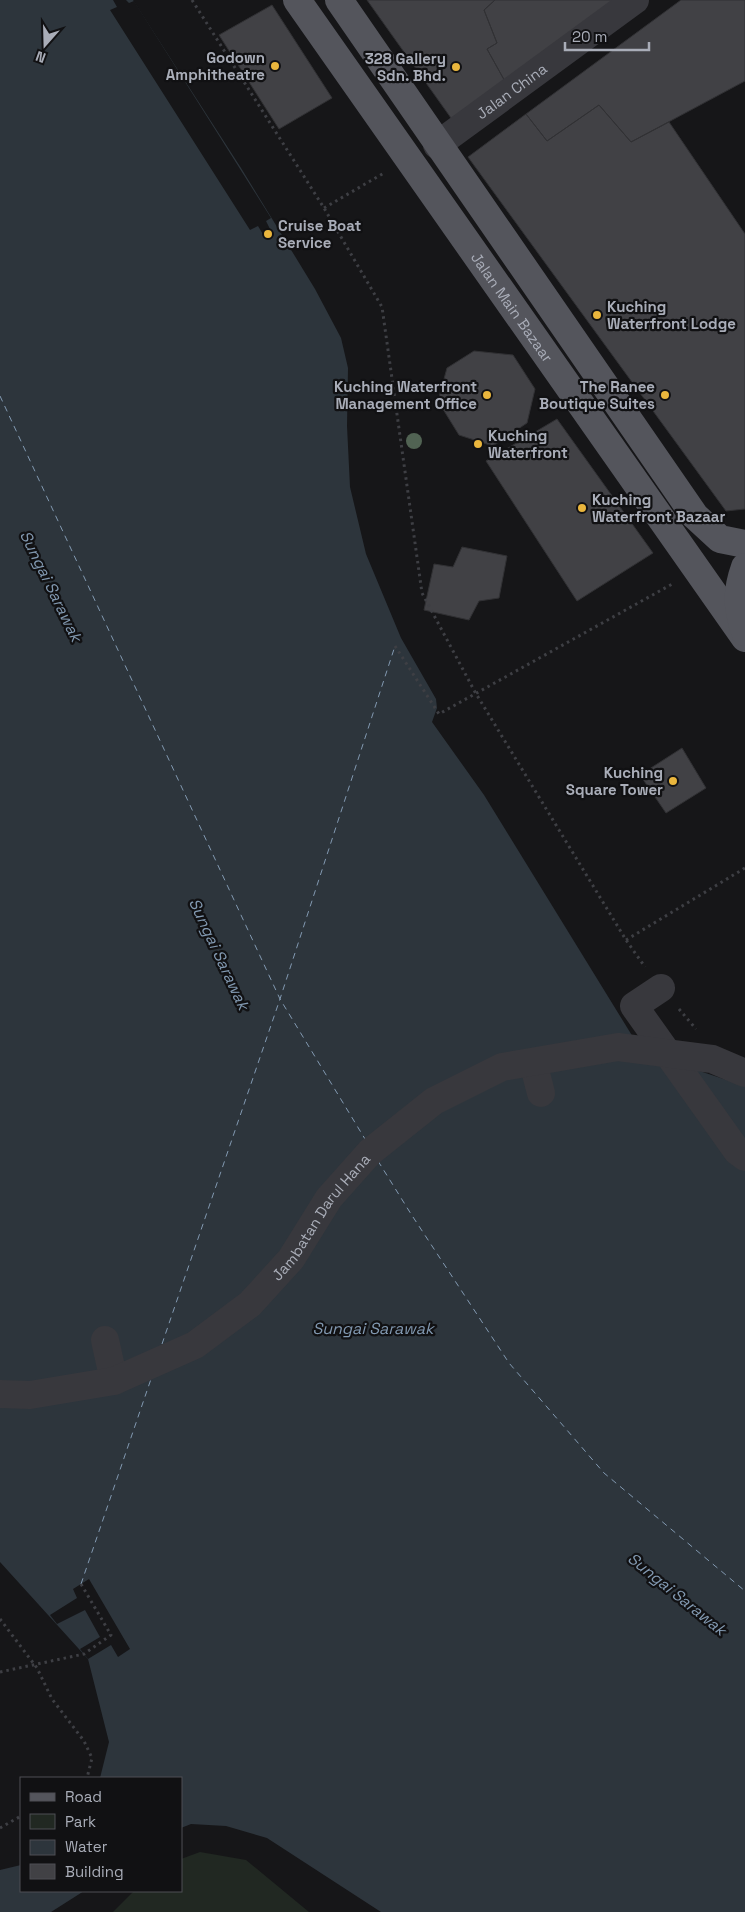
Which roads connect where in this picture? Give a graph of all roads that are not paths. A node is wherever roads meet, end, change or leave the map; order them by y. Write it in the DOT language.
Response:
graph roads {
  1 [pos="297,0"];
  2 [pos="339,0"];
  3 [pos="635,0"];
  4 [pos="437,145"];
  5 [pos="745,544"];
  6 [pos="745,568"];
  7 [pos="745,633"];
  8 [pos="745,638"];
  9 [pos="660,988"];
  10 [pos="533,1062"];
  11 [pos="745,1073"];
  12 [pos="541,1093"];
  13 [pos="745,1157"];
  14 [pos="105,1340"];
  15 [pos="114,1380"];
  16 [pos="0,1394"];
  1 -- 8 [label="main road, Jalan Main Bazaar"];
  2 -- 4 [label="main road, Jalan Main Bazaar"];
  3 -- 4 [label="street, Jalan China"];
  4 -- 5 [label="main road, Jalan Main Bazaar"];
  6 -- 7 [label="main road"];
  9 -- 13 [label="street"];
  10 -- 11 [label="street, Jambatan Darul Hana, bridge"];
  10 -- 12 [label="street"];
  10 -- 15 [label="street, Jambatan Darul Hana, bridge"];
  14 -- 15 [label="street"];
  15 -- 16 [label="street, Jambatan Darul Hana, bridge"];
}
